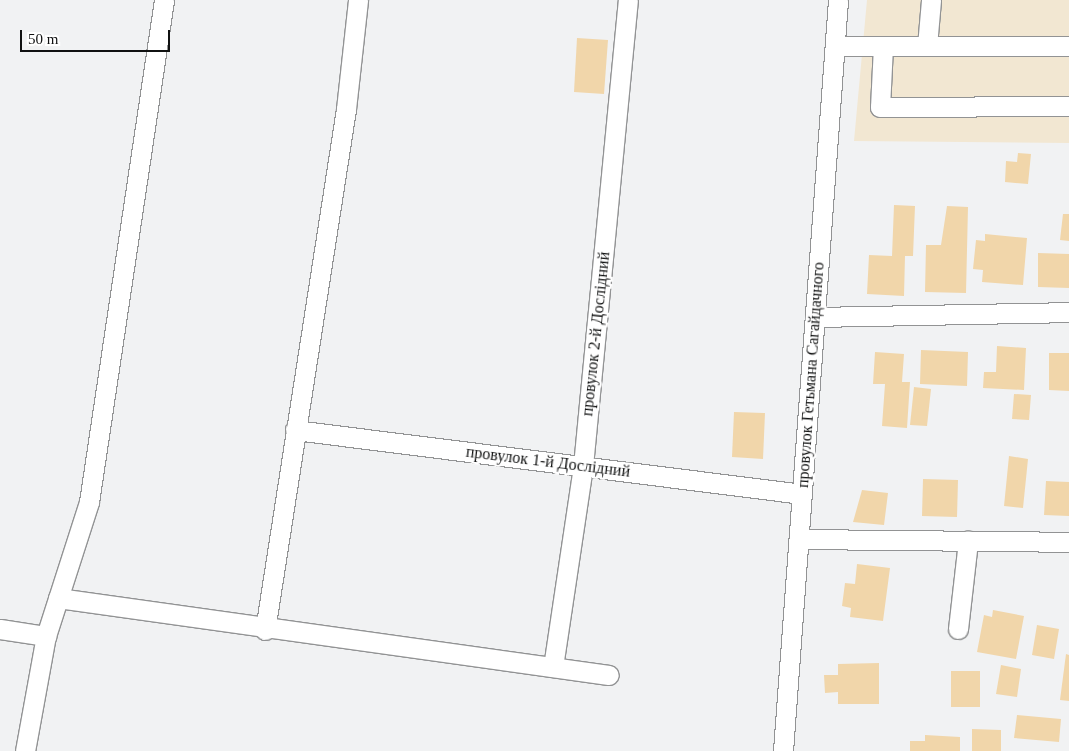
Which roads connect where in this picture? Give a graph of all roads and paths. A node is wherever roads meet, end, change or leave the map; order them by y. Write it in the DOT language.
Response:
graph roads {
  1 [pos="164,0"];
  2 [pos="358,0"];
  3 [pos="628,0"];
  4 [pos="838,0"];
  5 [pos="931,0"];
  6 [pos="835,46"];
  7 [pos="883,46"];
  8 [pos="927,46"];
  9 [pos="1069,46"];
  10 [pos="1069,106"];
  11 [pos="1069,312"];
  12 [pos="815,318"];
  13 [pos="295,430"];
  14 [pos="583,466"];
  15 [pos="802,494"];
  16 [pos="799,539"];
  17 [pos="968,541"];
  18 [pos="1069,542"];
  19 [pos="58,598"];
  20 [pos="0,629"];
  21 [pos="265,630"];
  22 [pos="958,630"];
  23 [pos="46,636"];
  24 [pos="553,667"];
  25 [pos="609,675"];
  26 [pos="26,751"];
  27 [pos="783,751"];
  1 -- 19 [label="street"];
  2 -- 13 [label="street"];
  3 -- 14 [label="street, провулок 2-й Дослідний"];
  4 -- 6 [label="street, провулок Гетьмана Сагайдачного"];
  5 -- 8 [label="street"];
  6 -- 7 [label="street"];
  6 -- 12 [label="street, провулок Гетьмана Сагайдачного"];
  7 -- 8 [label="street"];
  7 -- 10 [label="street"];
  8 -- 9 [label="street"];
  11 -- 12 [label="street"];
  12 -- 15 [label="street, провулок Гетьмана Сагайдачного"];
  13 -- 14 [label="street, провулок 1-й Дослідний"];
  13 -- 21 [label="street"];
  14 -- 15 [label="street, провулок 1-й Дослідний"];
  14 -- 24 [label="street, провулок 2-й Дослідний"];
  15 -- 16 [label="street, провулок Гетьмана Сагайдачного"];
  16 -- 17 [label="street"];
  16 -- 27 [label="street, провулок Гетьмана Сагайдачного"];
  17 -- 18 [label="street"];
  17 -- 22 [label="street"];
  19 -- 21 [label="street"];
  19 -- 23 [label="street"];
  20 -- 23 [label="street"];
  21 -- 24 [label="street"];
  23 -- 26 [label="street"];
  24 -- 25 [label="street"];
}
